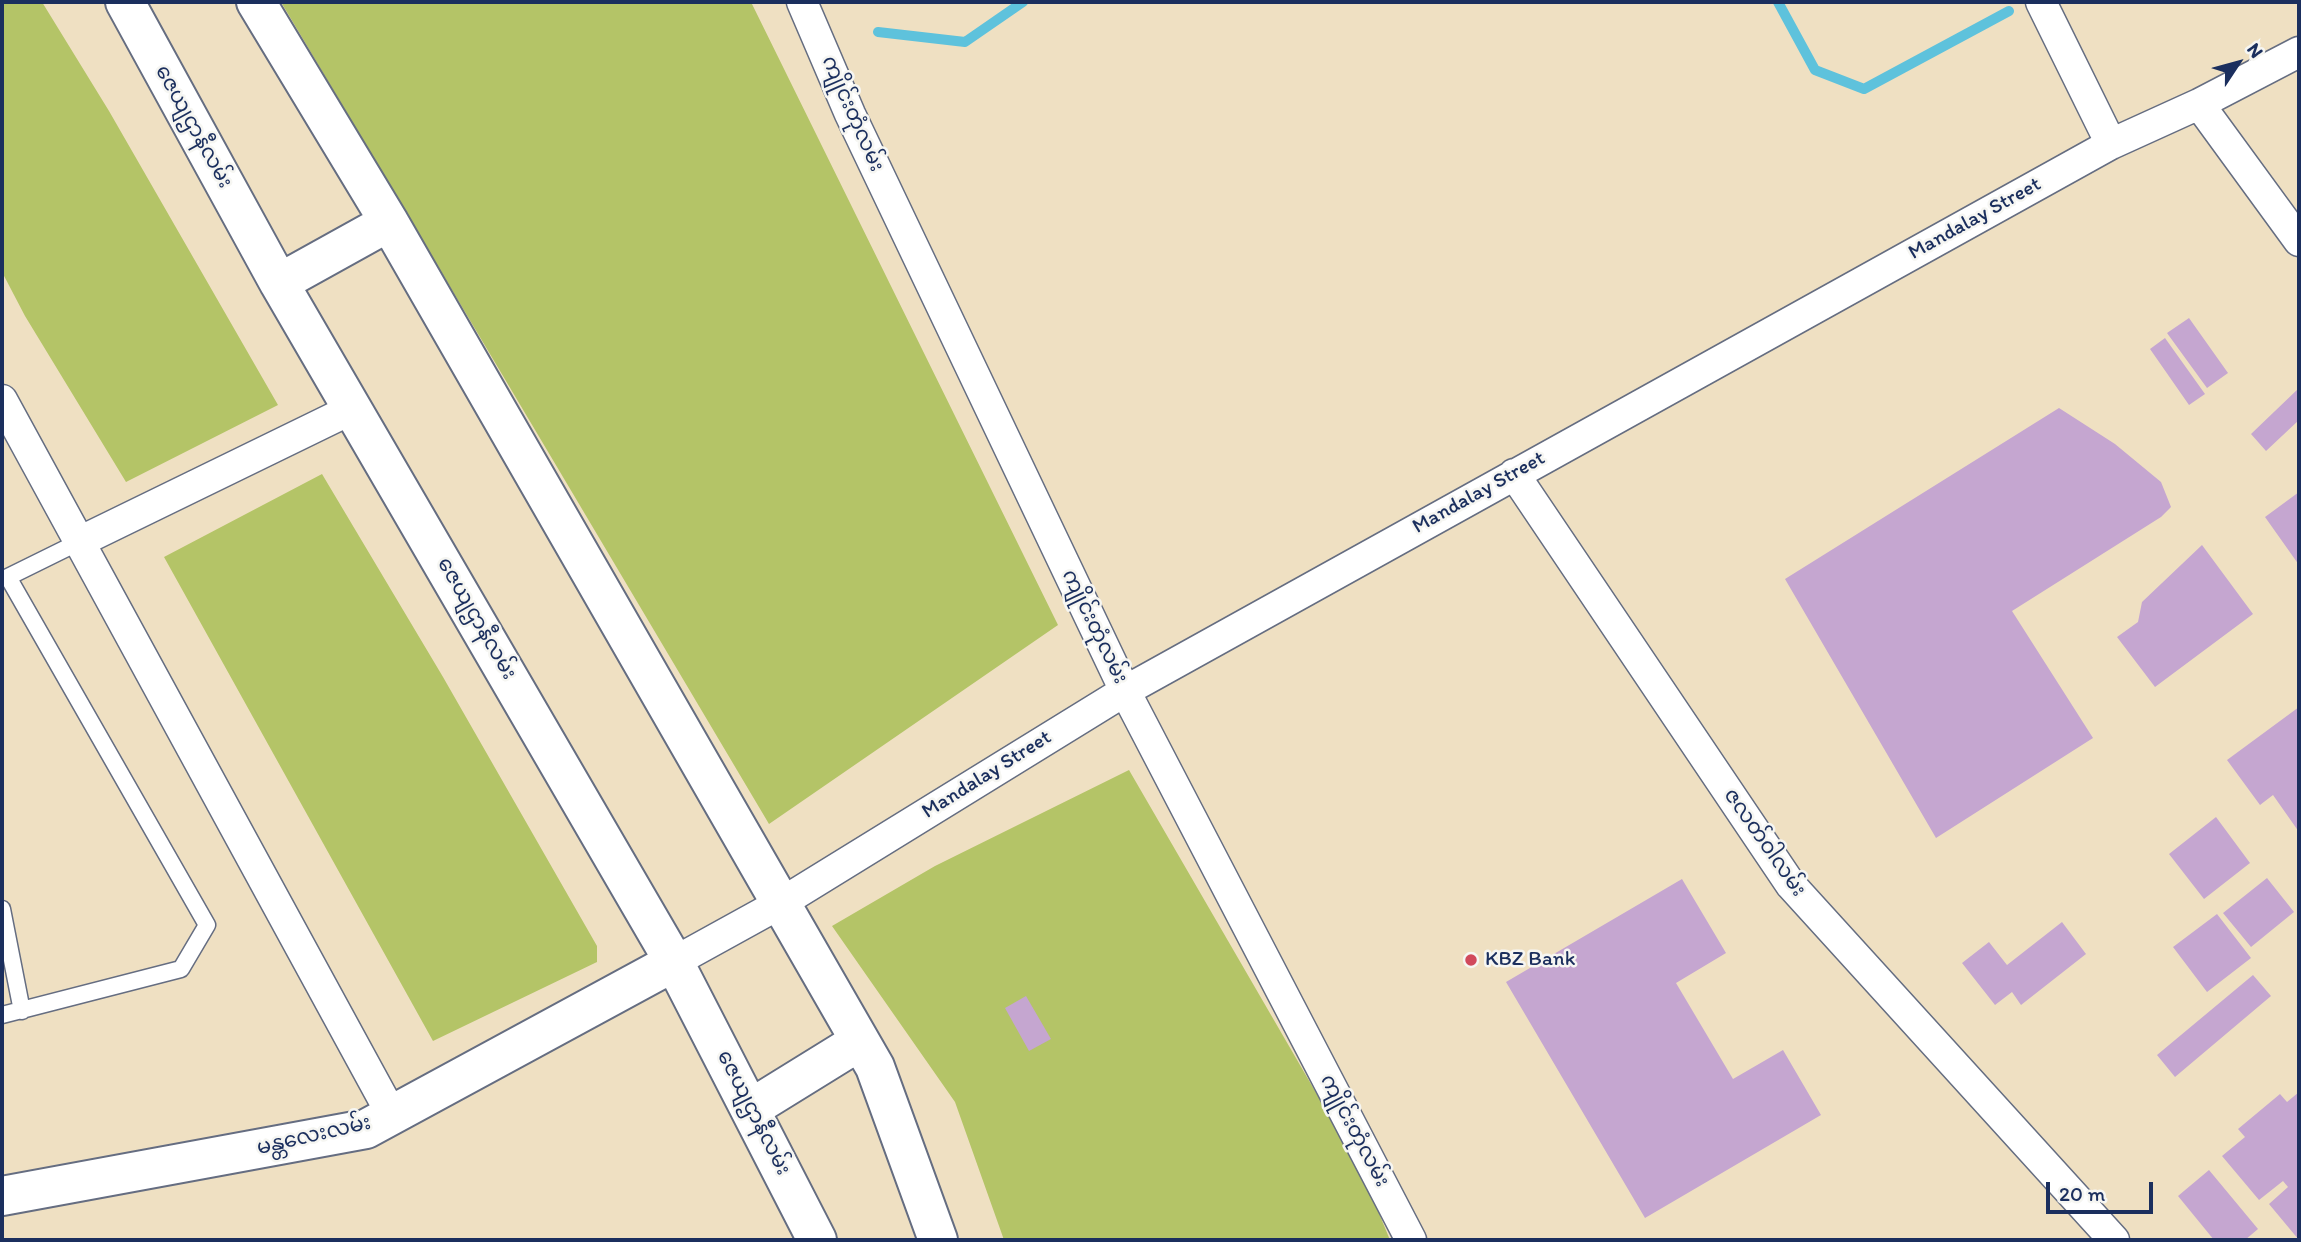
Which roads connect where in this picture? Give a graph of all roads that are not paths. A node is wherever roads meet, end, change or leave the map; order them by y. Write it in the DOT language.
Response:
graph roads {
  1 [pos="125,2"];
  2 [pos="256,2"];
  3 [pos="802,2"];
  4 [pos="2041,2"];
  5 [pos="2299,52"];
  6 [pos="2199,104"];
  7 [pos="2111,144"];
  8 [pos="389,222"];
  9 [pos="2299,241"];
  10 [pos="279,283"];
  11 [pos="2,400"];
  12 [pos="354,408"];
  13 [pos="1514,474"];
  14 [pos="79,542"];
  15 [pos="5,574"];
  16 [pos="1125,691"];
  17 [pos="781,903"];
  18 [pos="2,909"];
  19 [pos="674,962"];
  20 [pos="22,1011"];
  21 [pos="2,1015"];
  22 [pos="860,1041"];
  23 [pos="750,1108"];
  24 [pos="392,1115"];
  25 [pos="2,1196"];
  26 [pos="817,1240"];
  27 [pos="938,1240"];
  28 [pos="1411,1240"];
  29 [pos="2114,1240"];
  1 -- 10 [label="main road, ဇေယျဌာနီလမ်း"];
  2 -- 8 [label="main road"];
  3 -- 16 [label="street, ကျိုင်းတုံလမ်း"];
  4 -- 7 [label="street"];
  5 -- 6 [label="street, Mandalay Street"];
  6 -- 7 [label="street, Mandalay Street"];
  6 -- 9 [label="street"];
  7 -- 13 [label="street, Mandalay Street"];
  8 -- 10 [label="main road"];
  8 -- 17 [label="main road"];
  10 -- 12 [label="main road, ဇေယျဌာနီလမ်း"];
  11 -- 14 [label="street"];
  12 -- 14 [label="street"];
  12 -- 19 [label="main road, ဇေယျဌာနီလမ်း"];
  13 -- 16 [label="street, Mandalay Street"];
  13 -- 29 [label="street, ဇလတ်ဝါလမ်း"];
  14 -- 15 [label="lane"];
  14 -- 24 [label="street"];
  15 -- 20 [label="lane"];
  16 -- 17 [label="street, Mandalay Street"];
  16 -- 28 [label="street, ကျိုင်းတုံလမ်း"];
  17 -- 19 [label="street, Mandalay Street"];
  17 -- 22 [label="main road"];
  18 -- 20 [label="lane"];
  19 -- 23 [label="main road, ဇေယျဌာနီလမ်း"];
  19 -- 24 [label="main road, မန္တလေးလမ်း"];
  20 -- 21 [label="lane"];
  22 -- 23 [label="main road"];
  22 -- 27 [label="main road"];
  23 -- 26 [label="main road, ဇေယျဌာနီလမ်း"];
  24 -- 25 [label="main road, မန္တလေးလမ်း"];
}
